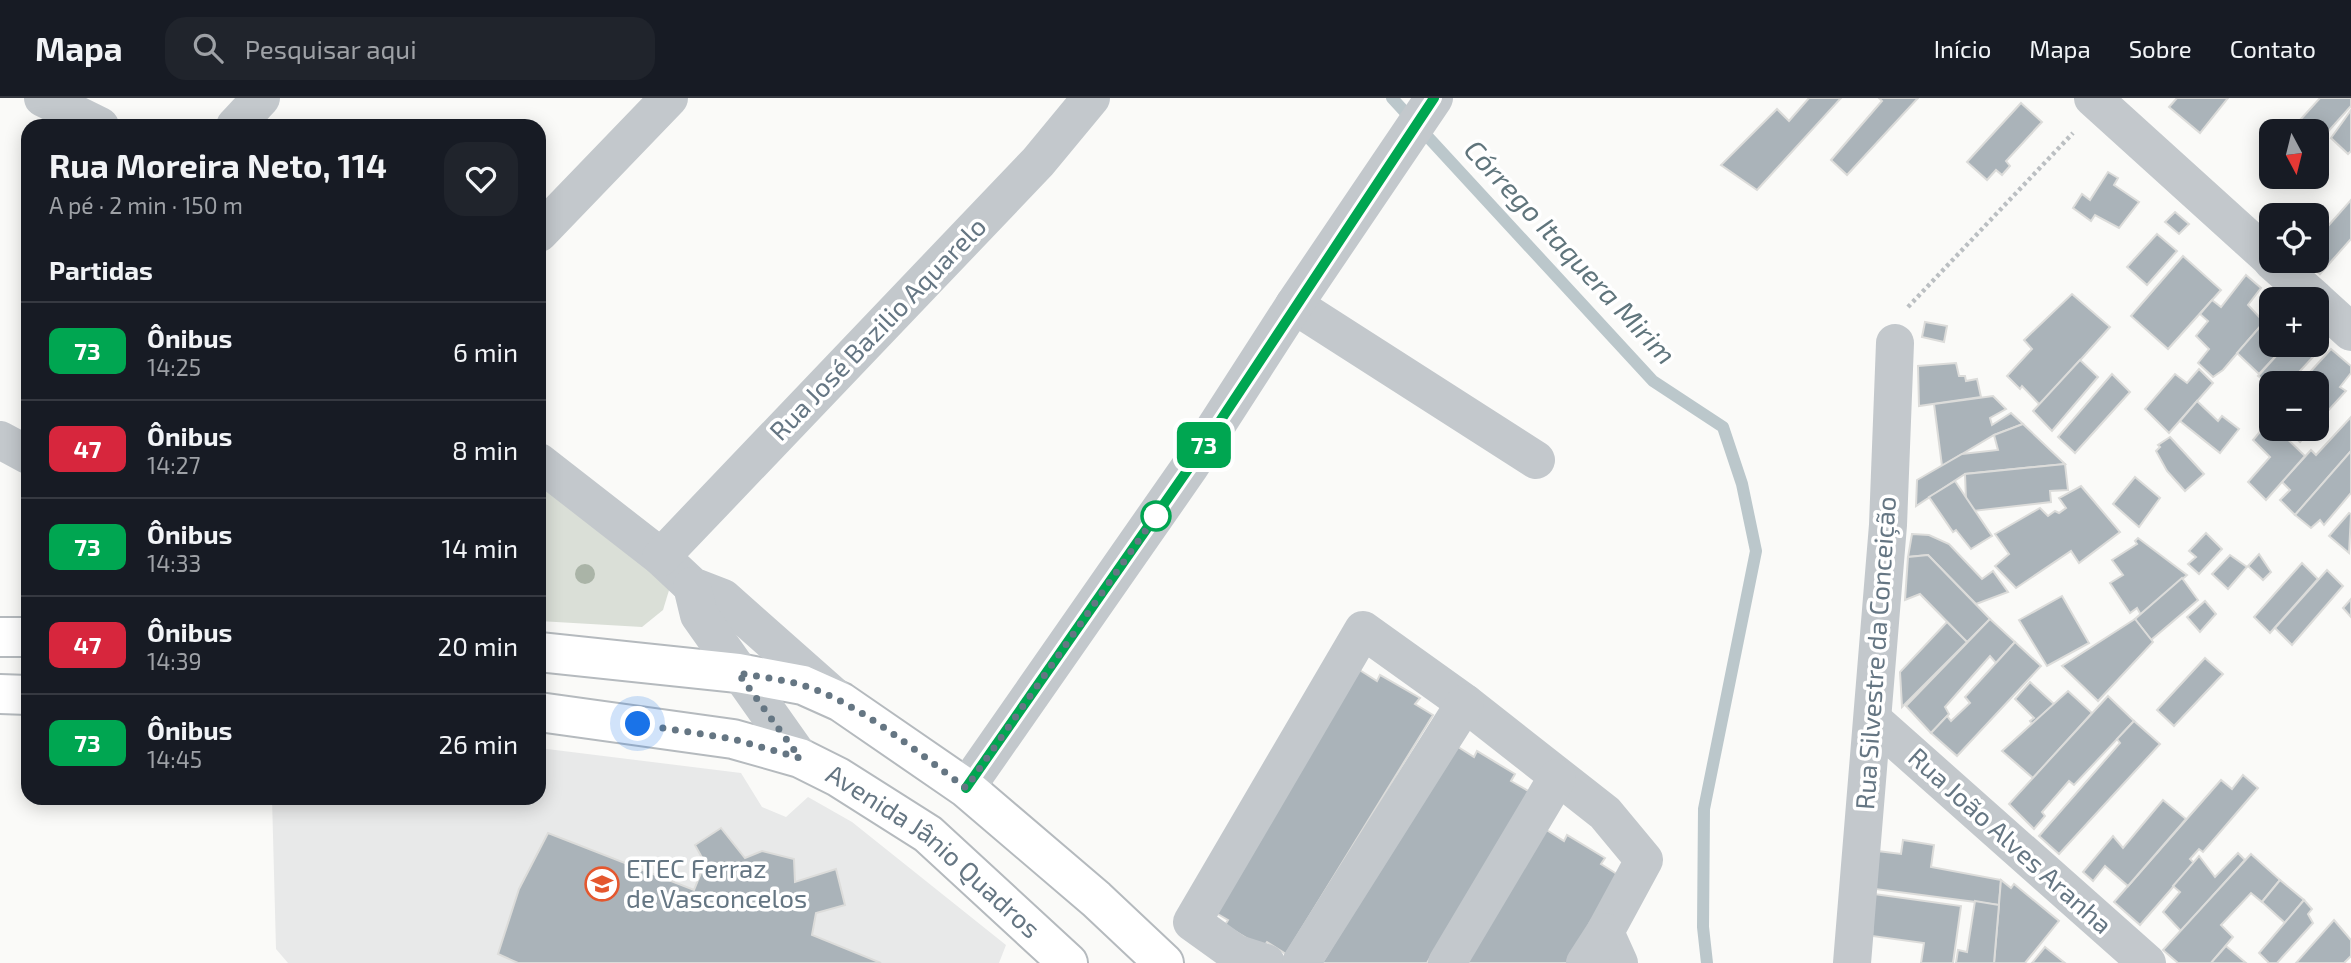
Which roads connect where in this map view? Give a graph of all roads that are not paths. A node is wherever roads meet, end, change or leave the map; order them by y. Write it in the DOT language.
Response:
graph roads {
  1 [pos="43,98"];
  2 [pos="261,98"];
  3 [pos="669,98"];
  4 [pos="1091,98"];
  5 [pos="1434,98"];
  6 [pos="2096,101"];
  7 [pos="86,119"];
  8 [pos="242,119"];
  9 [pos="546,226"];
  10 [pos="2259,248"];
  11 [pos="2286,273"];
  12 [pos="2302,287"];
  13 [pos="1294,305"];
  14 [pos="2329,312"];
  15 [pos="2351,332"];
  16 [pos="1895,343"];
  17 [pos="0,440"];
  18 [pos="21,451"];
  19 [pos="1536,460"];
  20 [pos="546,467"];
  21 [pos="661,557"];
  22 [pos="692,586"];
  23 [pos="0,636"];
  24 [pos="21,636"];
  25 [pos="546,653"];
  26 [pos="738,673"];
  27 [pos="0,694"];
  28 [pos="21,695"];
  29 [pos="841,702"];
  30 [pos="1465,703"];
  31 [pos="546,713"];
  32 [pos="1873,720"];
  33 [pos="800,758"];
  34 [pos="1557,778"];
  35 [pos="966,788"];
  36 [pos="1603,953"];
  37 [pos="1068,963"];
  38 [pos="1164,963"];
  39 [pos="1266,963"];
  40 [pos="1301,963"];
  41 [pos="1447,963"];
  42 [pos="1852,963"];
  43 [pos="2147,963"];
  1 -- 7 [label="street"];
  2 -- 8 [label="street"];
  3 -- 9 [label="street"];
  4 -- 21 [label="street, Rua José Bazilio Aquarelo"];
  5 -- 13 [label="street"];
  6 -- 10 [label="street"];
  11 -- 12 [label="street"];
  13 -- 19 [label="street"];
  13 -- 35 [label="street"];
  14 -- 15 [label="street"];
  16 -- 32 [label="street, Rua Silvestre da Conceição"];
  17 -- 18 [label="street"];
  20 -- 21 [label="street"];
  21 -- 22 [label="street"];
  22 -- 26 [label="street"];
  22 -- 29 [label="street"];
  23 -- 24 [label="main road"];
  25 -- 26 [label="main road"];
  26 -- 29 [label="main road"];
  26 -- 33 [label="street"];
  27 -- 28 [label="main road"];
  29 -- 35 [label="main road"];
  30 -- 34 [label="street"];
  30 -- 39 [label="street"];
  30 -- 40 [label="street"];
  31 -- 33 [label="main road, Avenida Jânio Quadros"];
  32 -- 42 [label="street, Rua Silvestre da Conceição"];
  32 -- 43 [label="street, Rua João Alves Aranha"];
  33 -- 37 [label="main road, Avenida Jânio Quadros"];
  34 -- 36 [label="street"];
  34 -- 41 [label="street"];
  35 -- 38 [label="main road"];
}
